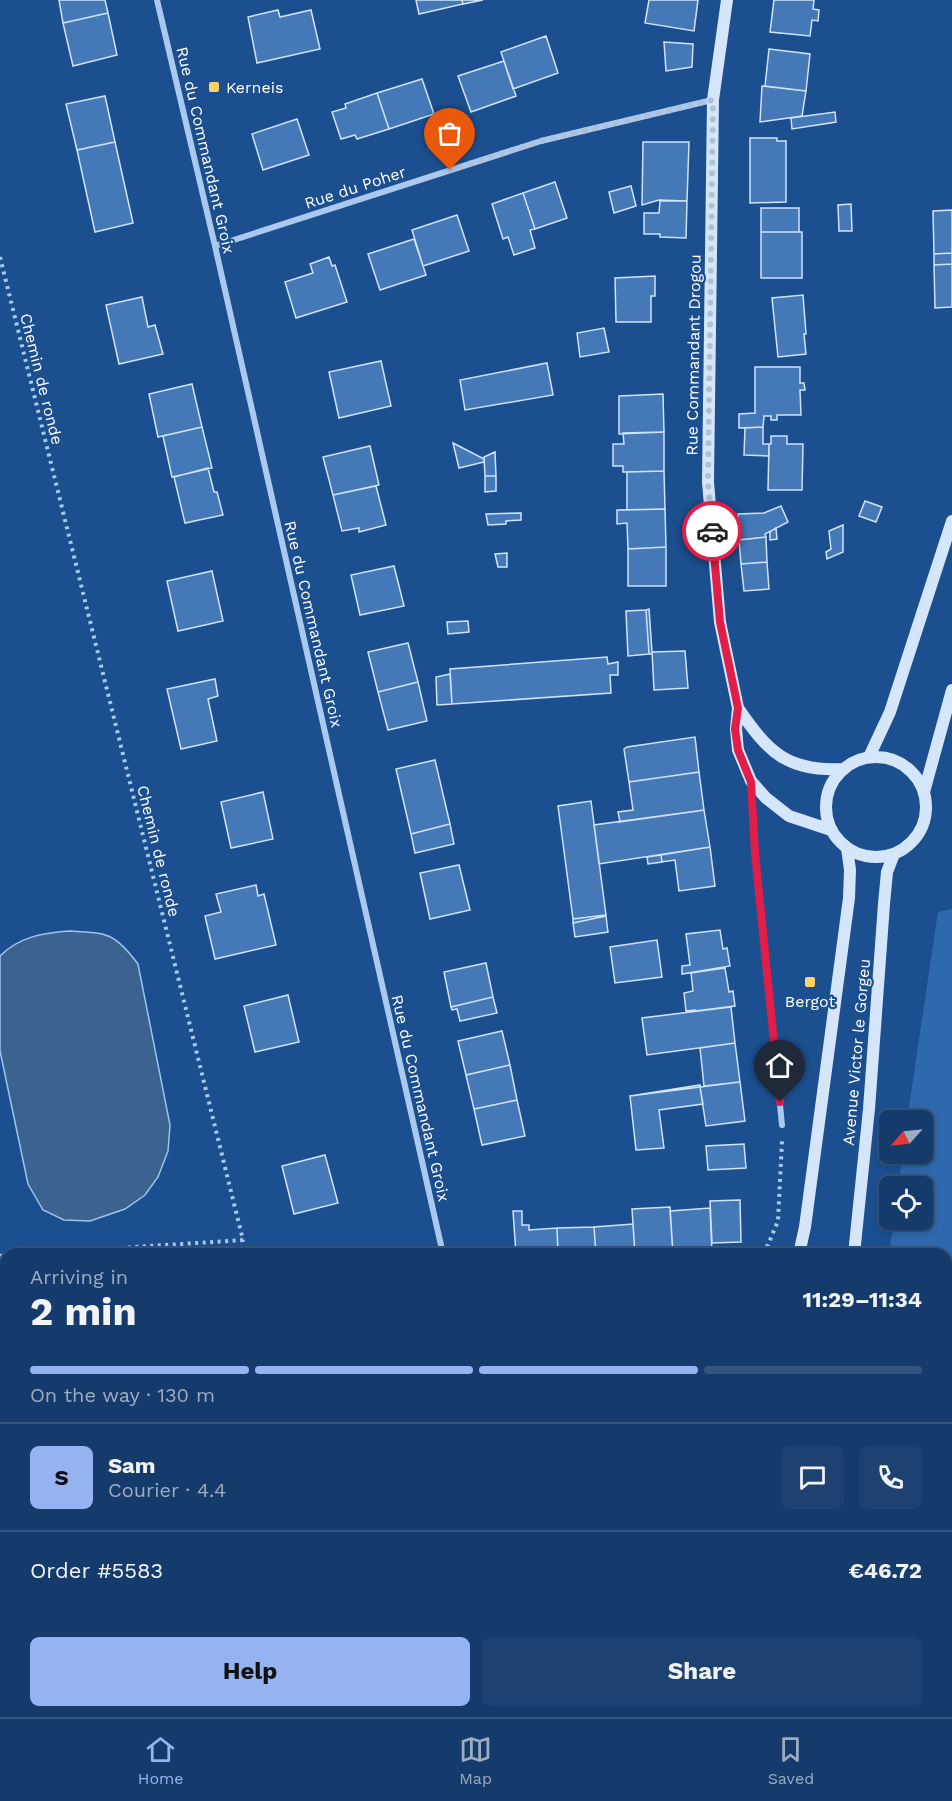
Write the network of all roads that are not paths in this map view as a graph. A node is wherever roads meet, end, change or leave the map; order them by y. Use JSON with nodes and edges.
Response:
{"nodes":[{"id":1,"x":157,"y":0,"type":"edge"},
{"id":2,"x":727,"y":0,"type":"edge"},
{"id":3,"x":713,"y":100,"type":"junction"},
{"id":4,"x":214,"y":246,"type":"junction"},
{"id":5,"x":952,"y":521,"type":"edge"},
{"id":6,"x":952,"y":690,"type":"edge"},
{"id":7,"x":738,"y":708,"type":"junction"},
{"id":8,"x":869,"y":757,"type":"junction"},
{"id":9,"x":843,"y":769,"type":"junction"},
{"id":10,"x":751,"y":782,"type":"junction"},
{"id":11,"x":924,"y":792,"type":"junction"},
{"id":12,"x":831,"y":830,"type":"junction"},
{"id":13,"x":847,"y":848,"type":"junction"},
{"id":14,"x":894,"y":854,"type":"junction"},
{"id":15,"x":782,"y":1125,"type":"road end"},
{"id":16,"x":442,"y":1248,"type":"edge"},
{"id":17,"x":800,"y":1248,"type":"edge"},
{"id":18,"x":855,"y":1248,"type":"edge"}],
"edges":[{"from":1,"to":4,"type":"street","name":"Rue du Commandant Groix"},
{"from":2,"to":3,"type":"main road","name":"Rue Commandant Drogou"},
{"from":3,"to":4,"type":"street","name":"Rue du Poher"},
{"from":3,"to":7,"type":"main road","name":"Rue Commandant Drogou"},
{"from":4,"to":16,"type":"street","name":"Rue du Commandant Groix"},
{"from":5,"to":8,"type":"main road"},
{"from":6,"to":11,"type":"main road"},
{"from":7,"to":9,"type":"main road","name":"Rue Commandant Drogou"},
{"from":7,"to":10,"type":"main road","name":"Rue Commandant Drogou"},
{"from":8,"to":9,"type":"main road"},
{"from":8,"to":11,"type":"main road"},
{"from":9,"to":12,"type":"main road"},
{"from":10,"to":12,"type":"main road","name":"Rue Commandant Drogou"},
{"from":10,"to":15,"type":"street"},
{"from":11,"to":14,"type":"main road"},
{"from":12,"to":13,"type":"main road"},
{"from":13,"to":14,"type":"main road"},
{"from":13,"to":17,"type":"main road","name":"Avenue Victor le Gorgeu"},
{"from":14,"to":18,"type":"main road","name":"Avenue Victor le Gorgeu"}]}
